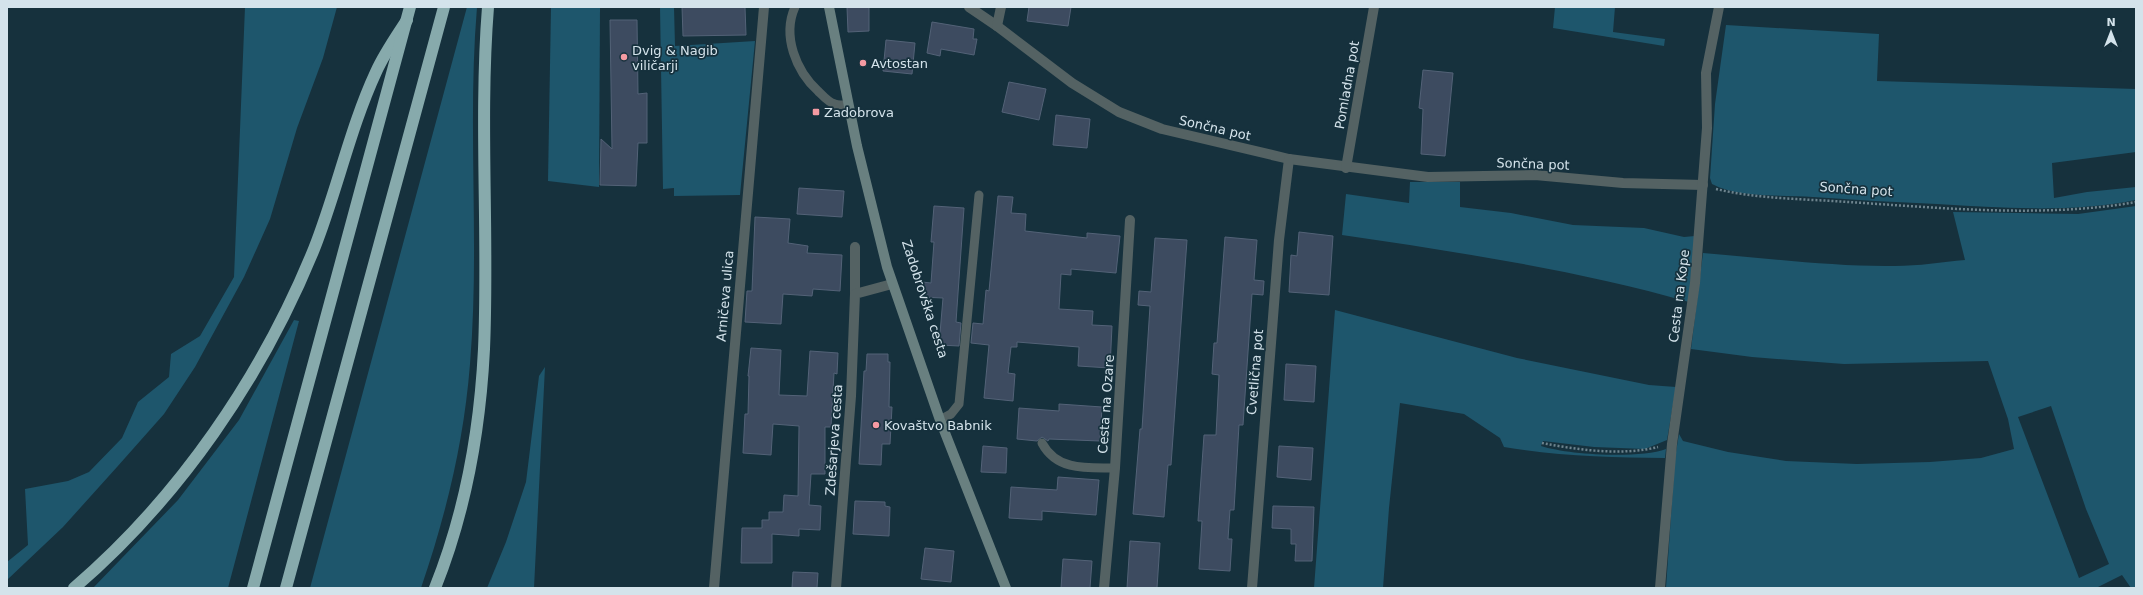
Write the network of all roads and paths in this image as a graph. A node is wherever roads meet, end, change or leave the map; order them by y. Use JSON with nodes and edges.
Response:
{"nodes":[{"id":1,"x":410,"y":7,"type":"edge"},
{"id":2,"x":444,"y":7,"type":"edge"},
{"id":3,"x":488,"y":7,"type":"edge"},
{"id":4,"x":764,"y":7,"type":"edge"},
{"id":5,"x":795,"y":7,"type":"edge"},
{"id":6,"x":829,"y":7,"type":"edge"},
{"id":7,"x":969,"y":7,"type":"edge"},
{"id":8,"x":1001,"y":7,"type":"edge"},
{"id":9,"x":1374,"y":7,"type":"edge"},
{"id":10,"x":1719,"y":7,"type":"edge"},
{"id":11,"x":407,"y":20,"type":"junction"},
{"id":12,"x":997,"y":26,"type":"junction"},
{"id":13,"x":848,"y":105,"type":"junction"},
{"id":14,"x":1289,"y":159,"type":"junction"},
{"id":15,"x":1346,"y":168,"type":"junction"},
{"id":16,"x":1702,"y":185,"type":"junction"},
{"id":17,"x":978,"y":195,"type":"dead end"},
{"id":18,"x":2136,"y":202,"type":"edge"},
{"id":19,"x":1130,"y":220,"type":"dead end"},
{"id":20,"x":855,"y":247,"type":"dead end"},
{"id":21,"x":892,"y":284,"type":"junction"},
{"id":22,"x":855,"y":294,"type":"junction"},
{"id":23,"x":940,"y":420,"type":"junction"},
{"id":24,"x":1042,"y":443,"type":"dead end"},
{"id":25,"x":1542,"y":443,"type":"dead end"},
{"id":26,"x":1672,"y":444,"type":"junction"},
{"id":27,"x":1115,"y":468,"type":"junction"},
{"id":28,"x":74,"y":588,"type":"edge"},
{"id":29,"x":252,"y":588,"type":"edge"},
{"id":30,"x":286,"y":588,"type":"edge"},
{"id":31,"x":435,"y":588,"type":"edge"},
{"id":32,"x":714,"y":588,"type":"edge"},
{"id":33,"x":836,"y":588,"type":"edge"},
{"id":34,"x":1006,"y":588,"type":"edge"},
{"id":35,"x":1104,"y":588,"type":"edge"},
{"id":36,"x":1252,"y":588,"type":"edge"},
{"id":37,"x":1660,"y":588,"type":"edge"}],
"edges":[{"from":1,"to":11,"type":"highway"},
{"from":2,"to":30,"type":"highway"},
{"from":3,"to":31,"type":"highway"},
{"from":4,"to":32,"type":"street","name":"Arničeva ulica"},
{"from":5,"to":13,"type":"lane"},
{"from":6,"to":13,"type":"main road","name":"Zadobrovška cesta"},
{"from":7,"to":12,"type":"street","name":"Sončna pot"},
{"from":8,"to":12,"type":"street"},
{"from":9,"to":15,"type":"street","name":"Pomladna pot"},
{"from":10,"to":16,"type":"street","name":"Cesta na Kope"},
{"from":11,"to":28,"type":"highway"},
{"from":11,"to":29,"type":"highway"},
{"from":12,"to":14,"type":"street","name":"Sončna pot"},
{"from":13,"to":21,"type":"main road","name":"Zadobrovška cesta"},
{"from":14,"to":15,"type":"street","name":"Sončna pot"},
{"from":14,"to":36,"type":"street","name":"Cvetlična pot"},
{"from":15,"to":16,"type":"street","name":"Sončna pot"},
{"from":16,"to":18,"type":"path","name":"Sončna pot"},
{"from":16,"to":26,"type":"street","name":"Cesta na Kope"},
{"from":17,"to":23,"type":"lane"},
{"from":19,"to":27,"type":"street","name":"Cesta na Ozare"},
{"from":20,"to":22,"type":"street","name":"Zdešarjeva cesta"},
{"from":21,"to":22,"type":"street"},
{"from":21,"to":23,"type":"main road","name":"Zadobrovška cesta"},
{"from":22,"to":33,"type":"street","name":"Zdešarjeva cesta"},
{"from":23,"to":34,"type":"main road","name":"Zadobrovška cesta"},
{"from":24,"to":27,"type":"lane"},
{"from":25,"to":26,"type":"path"},
{"from":26,"to":37,"type":"street","name":"Cesta na Kope"},
{"from":27,"to":35,"type":"street","name":"Cesta na Ozare"}]}
